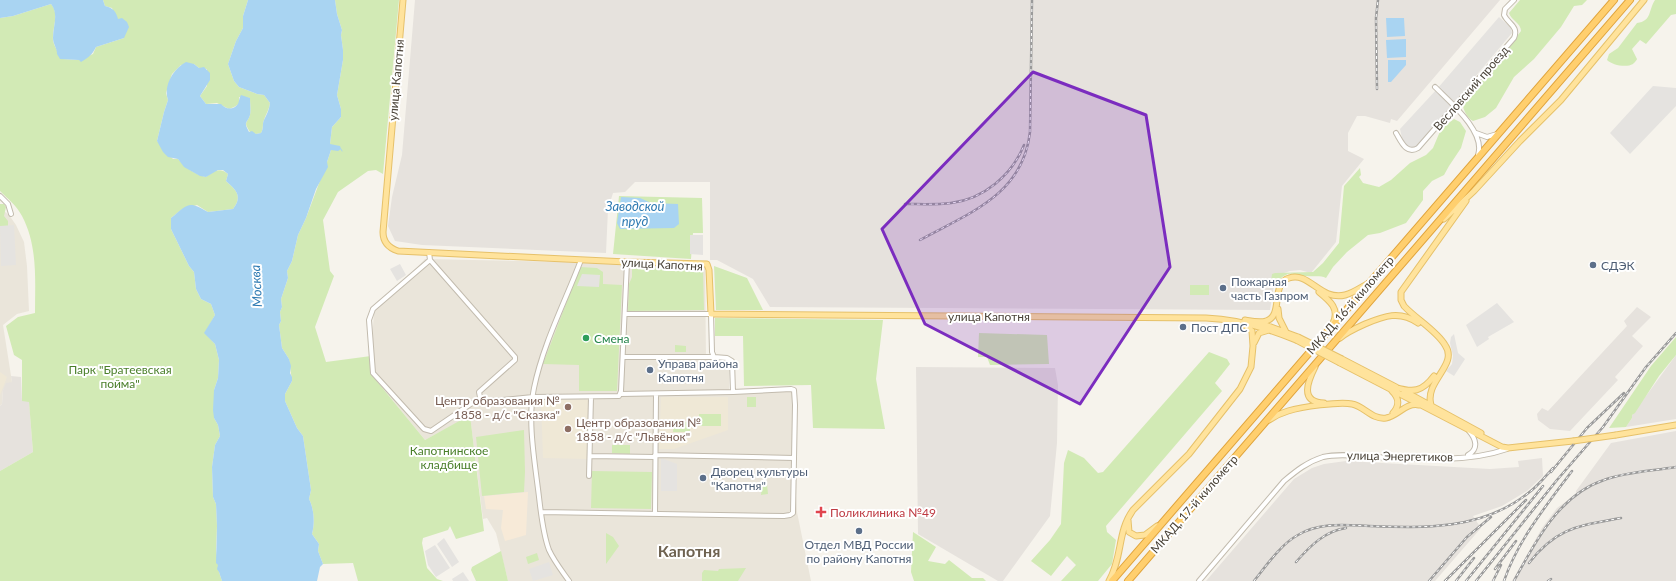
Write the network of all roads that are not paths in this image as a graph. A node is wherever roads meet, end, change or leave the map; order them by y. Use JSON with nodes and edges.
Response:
{"nodes":[{"id":1,"x":403,"y":0,"type":"edge"},
{"id":2,"x":1514,"y":0,"type":"edge"},
{"id":3,"x":1613,"y":0,"type":"edge"},
{"id":4,"x":1630,"y":0,"type":"edge"},
{"id":5,"x":1644,"y":0,"type":"edge"},
{"id":6,"x":1435,"y":87,"type":"dead end"},
{"id":7,"x":1455,"y":106,"type":"junction"},
{"id":8,"x":1475,"y":132,"type":"junction"},
{"id":9,"x":1396,"y":133,"type":"dead end"},
{"id":10,"x":1499,"y":133,"type":"junction"},
{"id":11,"x":1475,"y":161,"type":"junction"},
{"id":12,"x":1474,"y":190,"type":"junction"},
{"id":13,"x":0,"y":196,"type":"edge"},
{"id":14,"x":11,"y":214,"type":"dead end"},
{"id":15,"x":1426,"y":236,"type":"junction"},
{"id":16,"x":429,"y":252,"type":"junction"},
{"id":17,"x":430,"y":260,"type":"junction"},
{"id":18,"x":581,"y":260,"type":"junction"},
{"id":19,"x":628,"y":262,"type":"junction"},
{"id":20,"x":1370,"y":282,"type":"junction"},
{"id":21,"x":625,"y":314,"type":"junction"},
{"id":22,"x":711,"y":314,"type":"junction"},
{"id":23,"x":1213,"y":318,"type":"junction"},
{"id":24,"x":1256,"y":321,"type":"junction"},
{"id":25,"x":1241,"y":322,"type":"junction"},
{"id":26,"x":1332,"y":326,"type":"junction"},
{"id":27,"x":1272,"y":330,"type":"junction"},
{"id":28,"x":1286,"y":332,"type":"junction"},
{"id":29,"x":1297,"y":339,"type":"junction"},
{"id":30,"x":1333,"y":344,"type":"junction"},
{"id":31,"x":1253,"y":346,"type":"junction"},
{"id":32,"x":624,"y":357,"type":"junction"},
{"id":33,"x":714,"y":357,"type":"junction"},
{"id":34,"x":1341,"y":361,"type":"junction"},
{"id":35,"x":1317,"y":362,"type":"junction"},
{"id":36,"x":1395,"y":386,"type":"junction"},
{"id":37,"x":1388,"y":387,"type":"junction"},
{"id":38,"x":733,"y":392,"type":"junction"},
{"id":39,"x":620,"y":394,"type":"junction"},
{"id":40,"x":656,"y":394,"type":"junction"},
{"id":41,"x":533,"y":397,"type":"junction"},
{"id":42,"x":591,"y":397,"type":"junction"},
{"id":43,"x":481,"y":402,"type":"junction"},
{"id":44,"x":1430,"y":406,"type":"junction"},
{"id":45,"x":1676,"y":425,"type":"edge"},
{"id":46,"x":1260,"y":427,"type":"junction"},
{"id":47,"x":1467,"y":429,"type":"junction"},
{"id":48,"x":1508,"y":448,"type":"junction"},
{"id":49,"x":590,"y":456,"type":"junction"},
{"id":50,"x":655,"y":456,"type":"junction"},
{"id":51,"x":1462,"y":457,"type":"junction"},
{"id":52,"x":794,"y":458,"type":"junction"},
{"id":53,"x":589,"y":476,"type":"dead end"},
{"id":54,"x":541,"y":512,"type":"junction"},
{"id":55,"x":655,"y":514,"type":"junction"},
{"id":56,"x":1129,"y":515,"type":"junction"},
{"id":57,"x":1161,"y":524,"type":"junction"},
{"id":58,"x":569,"y":581,"type":"edge"},
{"id":59,"x":1109,"y":581,"type":"edge"},
{"id":60,"x":1112,"y":581,"type":"edge"},
{"id":61,"x":1128,"y":581,"type":"edge"},
{"id":62,"x":1199,"y":581,"type":"edge"}],
"edges":[{"from":1,"to":16,"type":"main road","name":"улица Капотня"},
{"from":2,"to":7,"type":"street","name":"Весловский проезд"},
{"from":3,"to":10,"type":"highway","name":"МКАД, 16-й километр"},
{"from":4,"to":15,"type":"highway","name":"МКАД, 16-й километр"},
{"from":5,"to":12,"type":"main road"},
{"from":6,"to":7,"type":"street"},
{"from":7,"to":8,"type":"street"},
{"from":7,"to":9,"type":"street","name":"Весловский проезд"},
{"from":8,"to":10,"type":"street"},
{"from":8,"to":11,"type":"street"},
{"from":10,"to":11,"type":"highway","name":"МКАД, 16-й километр"},
{"from":11,"to":20,"type":"highway","name":"МКАД, 16-й километр"},
{"from":12,"to":15,"type":"main road"},
{"from":12,"to":44,"type":"main road"},
{"from":13,"to":14,"type":"street"},
{"from":15,"to":30,"type":"highway","name":"МКАД, 16-й километр"},
{"from":16,"to":17,"type":"street"},
{"from":16,"to":18,"type":"main road","name":"улица Капотня"},
{"from":17,"to":43,"type":"street"},
{"from":17,"to":43,"type":"street"},
{"from":18,"to":19,"type":"main road","name":"улица Капотня"},
{"from":18,"to":41,"type":"street"},
{"from":19,"to":21,"type":"street"},
{"from":19,"to":22,"type":"main road","name":"улица Капотня"},
{"from":20,"to":24,"type":"main road"},
{"from":20,"to":26,"type":"highway","name":"МКАД, 16-й километр"},
{"from":21,"to":22,"type":"street"},
{"from":21,"to":32,"type":"street"},
{"from":22,"to":23,"type":"main road","name":"улица Капотня"},
{"from":22,"to":33,"type":"street"},
{"from":23,"to":24,"type":"main road"},
{"from":23,"to":25,"type":"main road"},
{"from":24,"to":28,"type":"main road"},
{"from":25,"to":27,"type":"main road"},
{"from":25,"to":31,"type":"main road"},
{"from":26,"to":28,"type":"main road"},
{"from":26,"to":57,"type":"highway","name":"МКАД, 16-й километр"},
{"from":27,"to":29,"type":"main road"},
{"from":27,"to":31,"type":"main road"},
{"from":28,"to":29,"type":"main road"},
{"from":29,"to":34,"type":"main road","bridge":true},
{"from":30,"to":35,"type":"highway","name":"МКАД, 16-й километр"},
{"from":30,"to":36,"type":"main road"},
{"from":31,"to":56,"type":"main road"},
{"from":32,"to":33,"type":"street"},
{"from":32,"to":39,"type":"street"},
{"from":33,"to":38,"type":"street"},
{"from":34,"to":36,"type":"main road"},
{"from":34,"to":37,"type":"main road"},
{"from":35,"to":37,"type":"main road"},
{"from":35,"to":46,"type":"highway","name":"МКАД, 16-й километр"},
{"from":36,"to":44,"type":"main road"},
{"from":37,"to":44,"type":"main road"},
{"from":38,"to":40,"type":"street"},
{"from":38,"to":52,"type":"street"},
{"from":39,"to":40,"type":"street"},
{"from":39,"to":42,"type":"street"},
{"from":40,"to":50,"type":"street"},
{"from":41,"to":42,"type":"street"},
{"from":41,"to":43,"type":"street"},
{"from":41,"to":54,"type":"street"},
{"from":42,"to":49,"type":"street"},
{"from":44,"to":46,"type":"main road"},
{"from":44,"to":47,"type":"main road"},
{"from":44,"to":48,"type":"main road"},
{"from":45,"to":48,"type":"main road","name":"улица Энергетиков","bridge":true},
{"from":46,"to":61,"type":"highway","name":"МКАД, 17-й километр"},
{"from":47,"to":48,"type":"main road"},
{"from":47,"to":51,"type":"street"},
{"from":48,"to":51,"type":"street","name":"улица Энергетиков"},
{"from":49,"to":50,"type":"street"},
{"from":49,"to":53,"type":"street"},
{"from":50,"to":52,"type":"street"},
{"from":50,"to":55,"type":"street"},
{"from":51,"to":62,"type":"street","name":"улица Энергетиков"},
{"from":52,"to":55,"type":"street"},
{"from":54,"to":55,"type":"street"},
{"from":54,"to":58,"type":"street"},
{"from":56,"to":57,"type":"main road"},
{"from":56,"to":59,"type":"main road"},
{"from":57,"to":60,"type":"highway","name":"МКАД, 17-й километр"}]}
